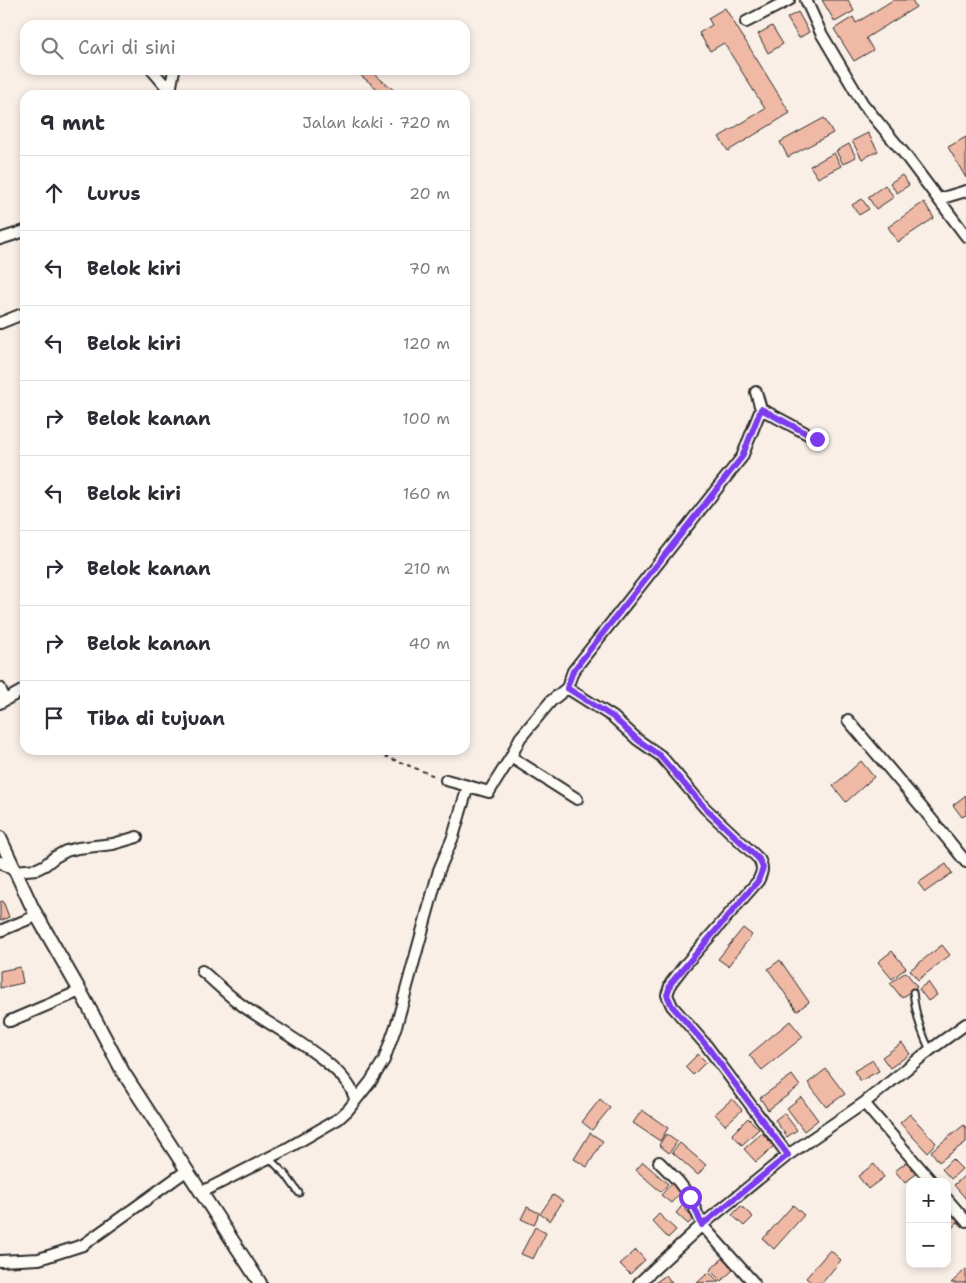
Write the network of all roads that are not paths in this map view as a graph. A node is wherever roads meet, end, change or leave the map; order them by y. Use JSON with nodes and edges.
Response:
{"nodes":[{"id":1,"x":789,"y":0,"type":"edge"},
{"id":2,"x":806,"y":0,"type":"edge"},
{"id":3,"x":746,"y":22,"type":"dead end"},
{"id":4,"x":156,"y":75,"type":"edge"},
{"id":5,"x":173,"y":75,"type":"edge"},
{"id":6,"x":168,"y":90,"type":"edge"},
{"id":7,"x":171,"y":90,"type":"edge"},
{"id":8,"x":966,"y":191,"type":"edge"},
{"id":9,"x":939,"y":199,"type":"junction"},
{"id":10,"x":20,"y":233,"type":"edge"},
{"id":11,"x":966,"y":236,"type":"edge"},
{"id":12,"x":0,"y":239,"type":"edge"},
{"id":13,"x":20,"y":315,"type":"edge"},
{"id":14,"x":0,"y":323,"type":"edge"},
{"id":15,"x":756,"y":392,"type":"dead end"},
{"id":16,"x":761,"y":409,"type":"junction"},
{"id":17,"x":817,"y":439,"type":"dead end"},
{"id":18,"x":0,"y":688,"type":"edge"},
{"id":19,"x":567,"y":688,"type":"junction"},
{"id":20,"x":20,"y":692,"type":"edge"},
{"id":21,"x":3,"y":702,"type":"edge"},
{"id":22,"x":848,"y":720,"type":"dead end"},
{"id":23,"x":511,"y":757,"type":"junction"},
{"id":24,"x":446,"y":780,"type":"road end"},
{"id":25,"x":468,"y":786,"type":"junction"},
{"id":26,"x":577,"y":799,"type":"dead end"},
{"id":27,"x":138,"y":837,"type":"dead end"},
{"id":28,"x":0,"y":838,"type":"edge"},
{"id":29,"x":0,"y":862,"type":"edge"},
{"id":30,"x":966,"y":862,"type":"edge"},
{"id":31,"x":15,"y":871,"type":"junction"},
{"id":32,"x":36,"y":916,"type":"junction"},
{"id":33,"x":0,"y":930,"type":"edge"},
{"id":34,"x":202,"y":972,"type":"dead end"},
{"id":35,"x":80,"y":991,"type":"junction"},
{"id":36,"x":913,"y":992,"type":"dead end"},
{"id":37,"x":10,"y":1021,"type":"dead end"},
{"id":38,"x":966,"y":1024,"type":"edge"},
{"id":39,"x":930,"y":1050,"type":"junction"},
{"id":40,"x":355,"y":1101,"type":"junction"},
{"id":41,"x":864,"y":1103,"type":"junction"},
{"id":42,"x":788,"y":1155,"type":"junction"},
{"id":43,"x":268,"y":1158,"type":"junction"},
{"id":44,"x":659,"y":1162,"type":"dead end"},
{"id":45,"x":186,"y":1170,"type":"junction"},
{"id":46,"x":929,"y":1178,"type":"edge"},
{"id":47,"x":202,"y":1192,"type":"junction"},
{"id":48,"x":299,"y":1193,"type":"dead end"},
{"id":49,"x":951,"y":1204,"type":"edge"},
{"id":50,"x":966,"y":1221,"type":"edge"},
{"id":51,"x":702,"y":1225,"type":"junction"},
{"id":52,"x":0,"y":1261,"type":"edge"},
{"id":53,"x":260,"y":1283,"type":"edge"},
{"id":54,"x":639,"y":1283,"type":"edge"},
{"id":55,"x":754,"y":1283,"type":"edge"}],
"edges":[{"from":1,"to":3,"type":"street"},
{"from":2,"to":9,"type":"street"},
{"from":4,"to":6,"type":"street"},
{"from":5,"to":7,"type":"street"},
{"from":8,"to":9,"type":"street"},
{"from":9,"to":11,"type":"street"},
{"from":10,"to":12,"type":"street"},
{"from":13,"to":14,"type":"street"},
{"from":15,"to":16,"type":"street"},
{"from":16,"to":17,"type":"street"},
{"from":16,"to":19,"type":"street"},
{"from":18,"to":21,"type":"street"},
{"from":19,"to":23,"type":"street"},
{"from":19,"to":42,"type":"street"},
{"from":20,"to":21,"type":"street"},
{"from":22,"to":30,"type":"street"},
{"from":23,"to":25,"type":"street"},
{"from":23,"to":26,"type":"street"},
{"from":24,"to":25,"type":"street"},
{"from":25,"to":40,"type":"street"},
{"from":27,"to":31,"type":"street"},
{"from":28,"to":31,"type":"street"},
{"from":29,"to":31,"type":"street"},
{"from":31,"to":32,"type":"street"},
{"from":32,"to":33,"type":"street"},
{"from":32,"to":35,"type":"street"},
{"from":34,"to":40,"type":"street"},
{"from":35,"to":37,"type":"street"},
{"from":35,"to":45,"type":"street"},
{"from":36,"to":39,"type":"lane"},
{"from":38,"to":39,"type":"street"},
{"from":39,"to":41,"type":"street"},
{"from":40,"to":43,"type":"street"},
{"from":41,"to":42,"type":"street"},
{"from":41,"to":46,"type":"street"},
{"from":42,"to":51,"type":"street"},
{"from":43,"to":47,"type":"street"},
{"from":43,"to":48,"type":"lane"},
{"from":44,"to":51,"type":"street"},
{"from":45,"to":47,"type":"street"},
{"from":45,"to":52,"type":"street"},
{"from":47,"to":53,"type":"street"},
{"from":49,"to":50,"type":"street"},
{"from":51,"to":54,"type":"street"},
{"from":51,"to":55,"type":"street"}]}
